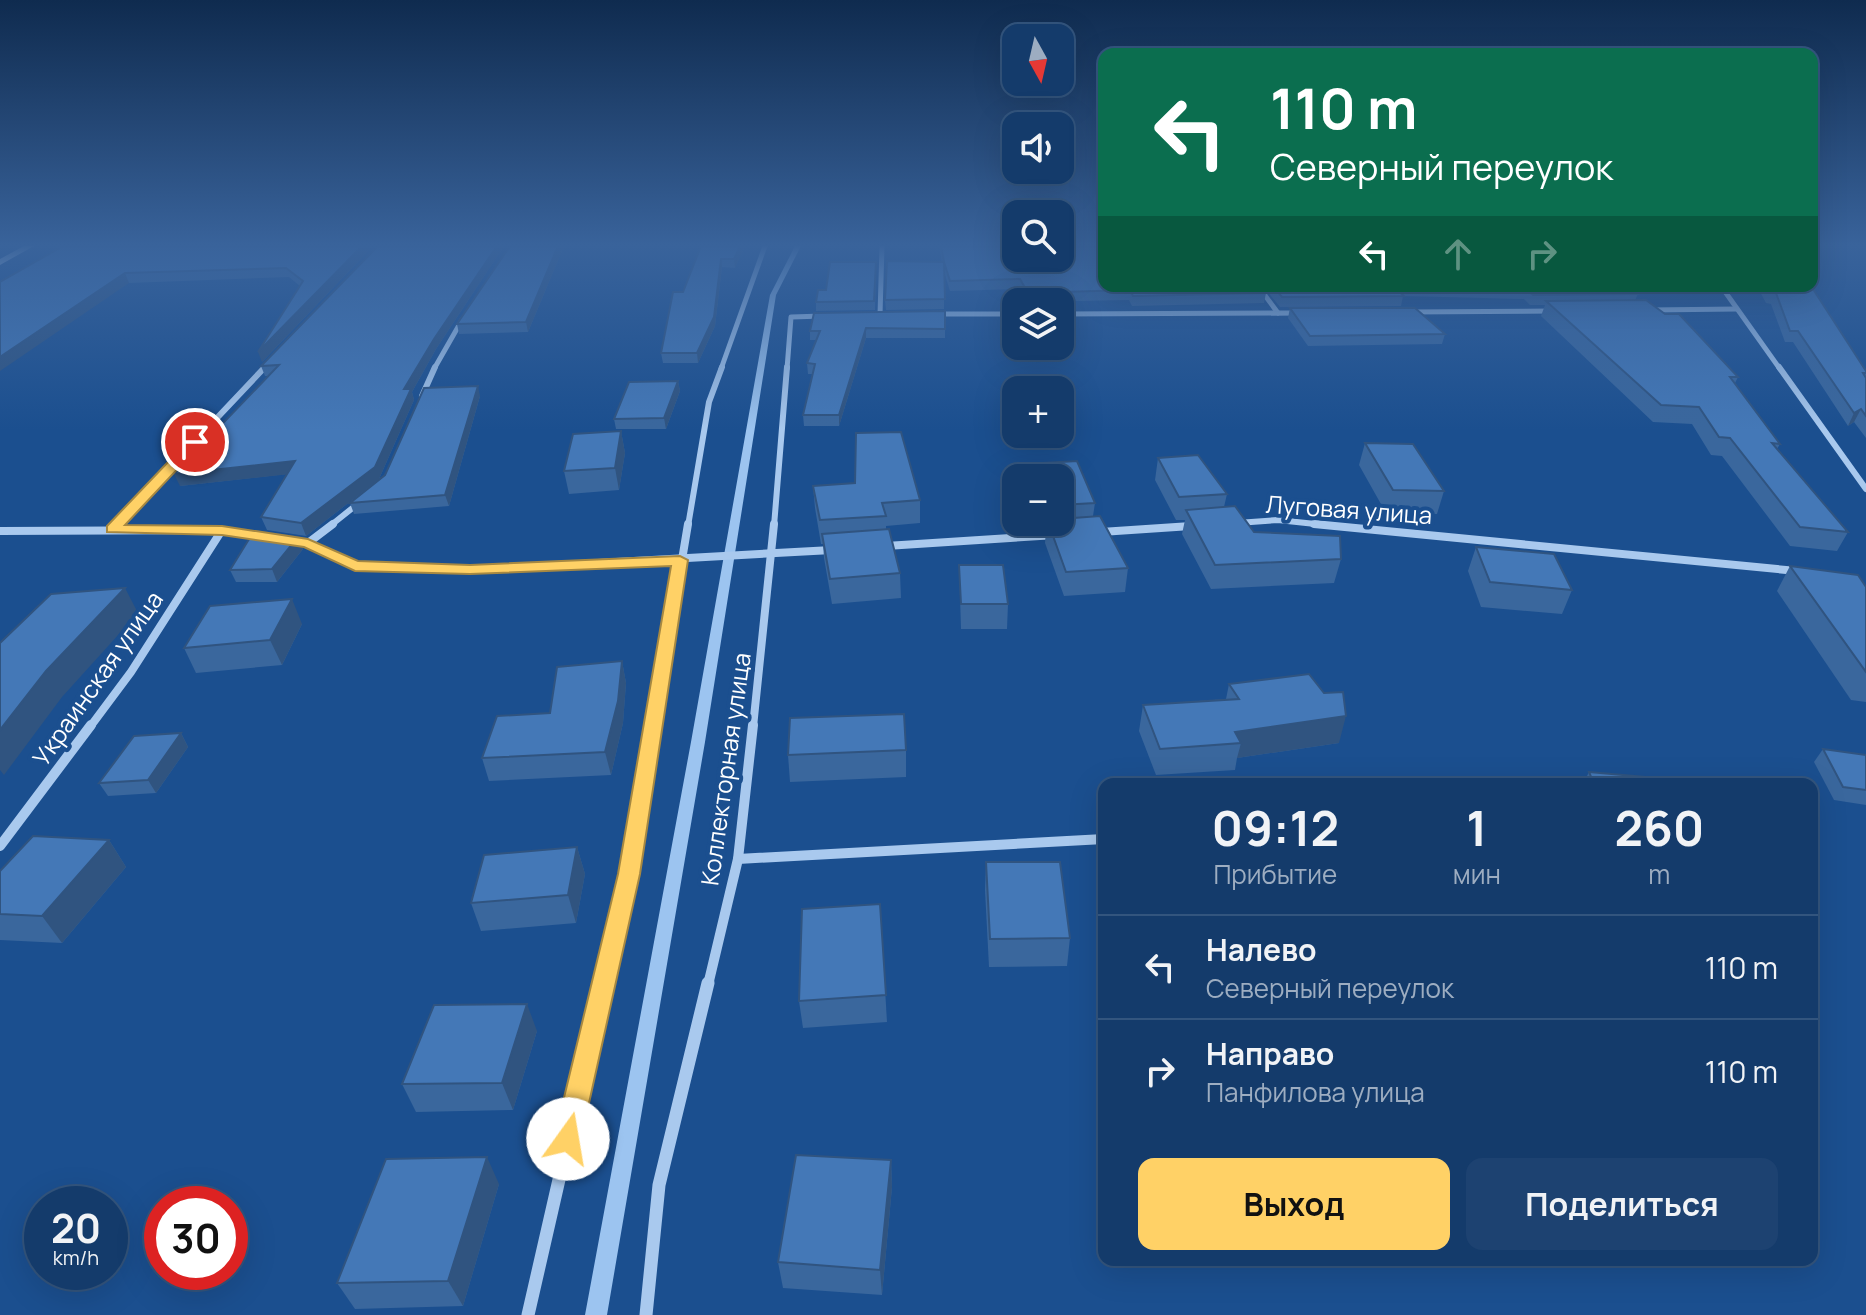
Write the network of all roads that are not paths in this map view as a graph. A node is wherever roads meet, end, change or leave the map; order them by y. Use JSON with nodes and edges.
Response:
{"nodes":[{"id":1,"x":743,"y":307,"type":"edge"},
{"id":2,"x":880,"y":307,"type":"edge"},
{"id":3,"x":1274,"y":307,"type":"edge"},
{"id":4,"x":1737,"y":309,"type":"joint"},
{"id":5,"x":1563,"y":310,"type":"edge"},
{"id":6,"x":1642,"y":310,"type":"edge"},
{"id":7,"x":1405,"y":312,"type":"edge"},
{"id":8,"x":467,"y":313,"type":"edge"},
{"id":9,"x":1278,"y":313,"type":"junction"},
{"id":10,"x":1310,"y":313,"type":"edge"},
{"id":11,"x":895,"y":314,"type":"edge"},
{"id":12,"x":925,"y":314,"type":"edge"},
{"id":13,"x":1002,"y":314,"type":"edge"},
{"id":14,"x":1074,"y":314,"type":"edge"},
{"id":15,"x":865,"y":315,"type":"edge"},
{"id":16,"x":880,"y":315,"type":"junction"},
{"id":17,"x":836,"y":316,"type":"edge"},
{"id":18,"x":273,"y":359,"type":"edge"},
{"id":19,"x":415,"y":411,"type":"edge"},
{"id":20,"x":1866,"y":489,"type":"edge"},
{"id":21,"x":362,"y":501,"type":"edge"},
{"id":22,"x":1231,"y":524,"type":"edge"},
{"id":23,"x":1199,"y":526,"type":"edge"},
{"id":24,"x":112,"y":529,"type":"junction"},
{"id":25,"x":222,"y":530,"type":"junction"},
{"id":26,"x":0,"y":531,"type":"edge"},
{"id":27,"x":1089,"y":533,"type":"edge"},
{"id":28,"x":1044,"y":536,"type":"edge"},
{"id":29,"x":265,"y":537,"type":"edge"},
{"id":30,"x":280,"y":539,"type":"edge"},
{"id":31,"x":308,"y":543,"type":"junction"},
{"id":32,"x":883,"y":547,"type":"edge"},
{"id":33,"x":836,"y":550,"type":"edge"},
{"id":34,"x":772,"y":554,"type":"junction"},
{"id":35,"x":680,"y":560,"type":"junction"},
{"id":36,"x":1812,"y":573,"type":"edge"},
{"id":37,"x":1098,"y":839,"type":"edge"},
{"id":38,"x":0,"y":846,"type":"edge"},
{"id":39,"x":738,"y":859,"type":"junction"},
{"id":40,"x":528,"y":1315,"type":"edge"},
{"id":41,"x":646,"y":1315,"type":"edge"}],
"edges":[{"from":1,"to":35,"type":"street"},
{"from":2,"to":16,"type":"street"},
{"from":3,"to":9,"type":"street"},
{"from":4,"to":6,"type":"street"},
{"from":4,"to":20,"type":"street"},
{"from":5,"to":7,"type":"street"},
{"from":8,"to":19,"type":"street"},
{"from":9,"to":10,"type":"street"},
{"from":9,"to":14,"type":"street"},
{"from":11,"to":16,"type":"street"},
{"from":12,"to":13,"type":"street"},
{"from":15,"to":16,"type":"street"},
{"from":17,"to":34,"type":"street","name":"Коллекторная улица"},
{"from":18,"to":24,"type":"street"},
{"from":21,"to":31,"type":"street"},
{"from":22,"to":36,"type":"street","name":"Луговая улица"},
{"from":23,"to":27,"type":"street"},
{"from":24,"to":25,"type":"street"},
{"from":24,"to":26,"type":"street"},
{"from":25,"to":29,"type":"street"},
{"from":25,"to":38,"type":"street","name":"Украинская улица"},
{"from":28,"to":32,"type":"street"},
{"from":30,"to":31,"type":"street"},
{"from":31,"to":35,"type":"street"},
{"from":33,"to":34,"type":"street"},
{"from":34,"to":35,"type":"street"},
{"from":34,"to":39,"type":"street","name":"Коллекторная улица"},
{"from":35,"to":40,"type":"street"},
{"from":37,"to":39,"type":"street"},
{"from":39,"to":41,"type":"street","name":"Коллекторная улица"}]}
